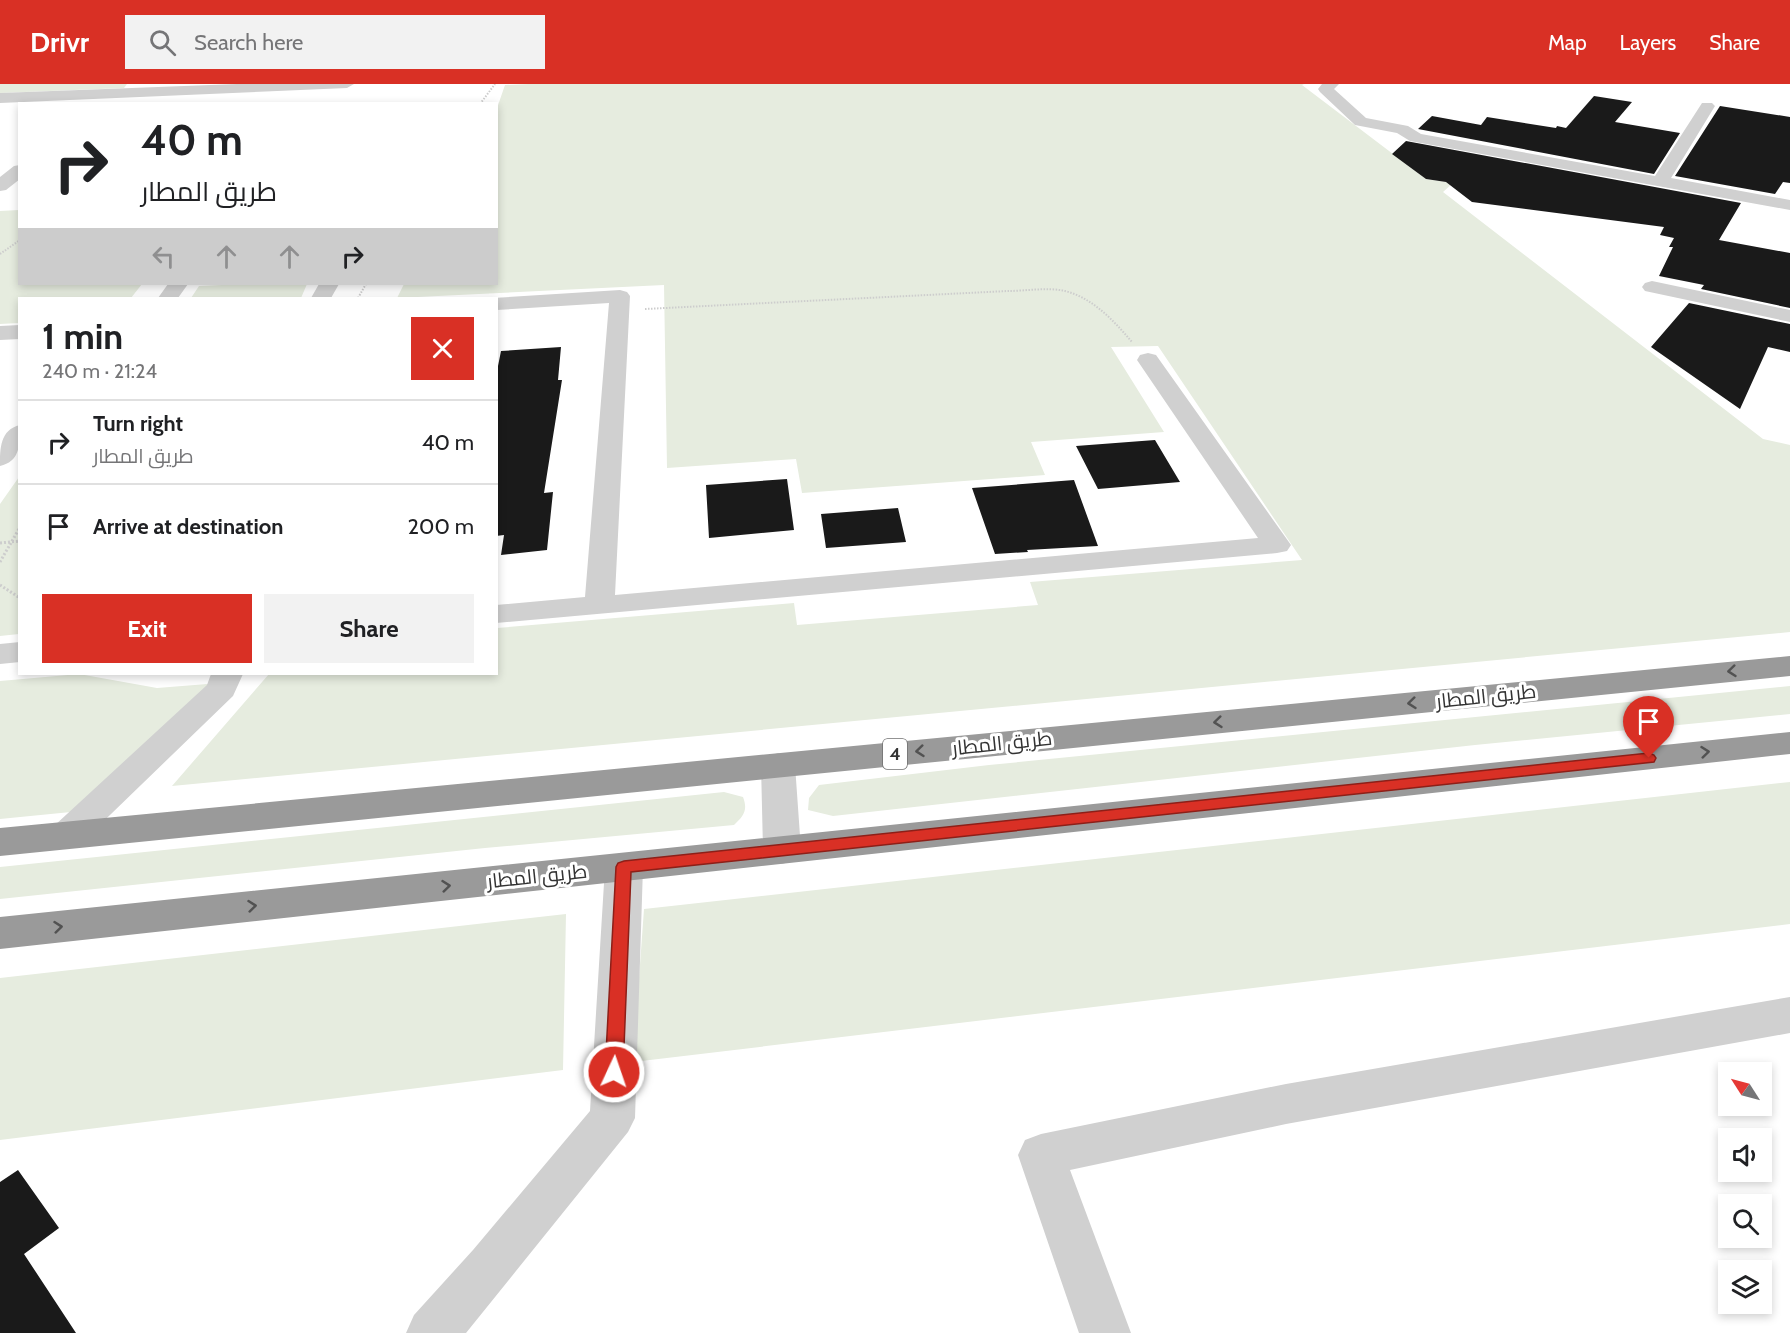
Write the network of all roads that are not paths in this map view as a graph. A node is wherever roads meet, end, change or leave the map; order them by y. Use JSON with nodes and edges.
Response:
{"nodes":[{"id":1,"x":347,"y":84,"type":"edge"},
{"id":2,"x":1332,"y":84,"type":"edge"},
{"id":3,"x":256,"y":86,"type":"edge"},
{"id":4,"x":0,"y":98,"type":"edge"},
{"id":5,"x":244,"y":102,"type":"edge"},
{"id":6,"x":1707,"y":106,"type":"dead end"},
{"id":7,"x":18,"y":172,"type":"edge"},
{"id":8,"x":1660,"y":182,"type":"junction"},
{"id":9,"x":0,"y":186,"type":"edge"},
{"id":10,"x":1790,"y":205,"type":"edge"},
{"id":11,"x":1652,"y":287,"type":"dead end"},
{"id":12,"x":498,"y":304,"type":"edge"},
{"id":13,"x":619,"y":310,"type":"junction"},
{"id":14,"x":1790,"y":316,"type":"edge"},
{"id":15,"x":498,"y":317,"type":"edge"},
{"id":16,"x":18,"y":332,"type":"edge"},
{"id":17,"x":0,"y":333,"type":"edge"},
{"id":18,"x":18,"y":346,"type":"edge"},
{"id":19,"x":0,"y":348,"type":"edge"},
{"id":20,"x":1148,"y":360,"type":"road end"},
{"id":21,"x":18,"y":435,"type":"edge"},
{"id":22,"x":0,"y":458,"type":"edge"},
{"id":23,"x":599,"y":605,"type":"junction"},
{"id":24,"x":498,"y":614,"type":"edge"},
{"id":25,"x":18,"y":652,"type":"edge"},
{"id":26,"x":0,"y":654,"type":"edge"},
{"id":27,"x":1790,"y":666,"type":"edge"},
{"id":28,"x":227,"y":675,"type":"edge"},
{"id":29,"x":1790,"y":743,"type":"edge"},
{"id":30,"x":778,"y":765,"type":"junction"},
{"id":31,"x":67,"y":836,"type":"junction"},
{"id":32,"x":0,"y":842,"type":"edge"},
{"id":33,"x":782,"y":850,"type":"junction"},
{"id":34,"x":624,"y":867,"type":"junction"},
{"id":35,"x":0,"y":933,"type":"edge"},
{"id":36,"x":1790,"y":1015,"type":"edge"},
{"id":37,"x":432,"y":1333,"type":"edge"},
{"id":38,"x":1105,"y":1333,"type":"edge"}],
"edges":[{"from":1,"to":3,"type":"street"},
{"from":2,"to":8,"type":"street"},
{"from":3,"to":4,"type":"street"},
{"from":3,"to":5,"type":"street"},
{"from":6,"to":8,"type":"street"},
{"from":7,"to":9,"type":"street"},
{"from":8,"to":10,"type":"street"},
{"from":11,"to":14,"type":"street"},
{"from":12,"to":13,"type":"street"},
{"from":13,"to":15,"type":"street"},
{"from":13,"to":23,"type":"street"},
{"from":16,"to":17,"type":"street"},
{"from":18,"to":19,"type":"street"},
{"from":20,"to":23,"type":"street"},
{"from":21,"to":22,"type":"street"},
{"from":23,"to":24,"type":"street"},
{"from":25,"to":26,"type":"street"},
{"from":27,"to":30,"type":"highway","name":"طريق المطار","number":"4","one_way":true},
{"from":28,"to":31,"type":"street"},
{"from":33,"to":29,"type":"highway","name":"طريق المطار","one_way":true},
{"from":30,"to":31,"type":"highway","name":"طريق المطار","number":"4"},
{"from":30,"to":33,"type":"street"},
{"from":31,"to":32,"type":"highway","name":"طريق المطار","number":"4"},
{"from":33,"to":34,"type":"highway","name":"طريق المطار"},
{"from":35,"to":34,"type":"highway","name":"طريق المطار","one_way":true},
{"from":34,"to":37,"type":"street"},
{"from":36,"to":38,"type":"street"}]}
